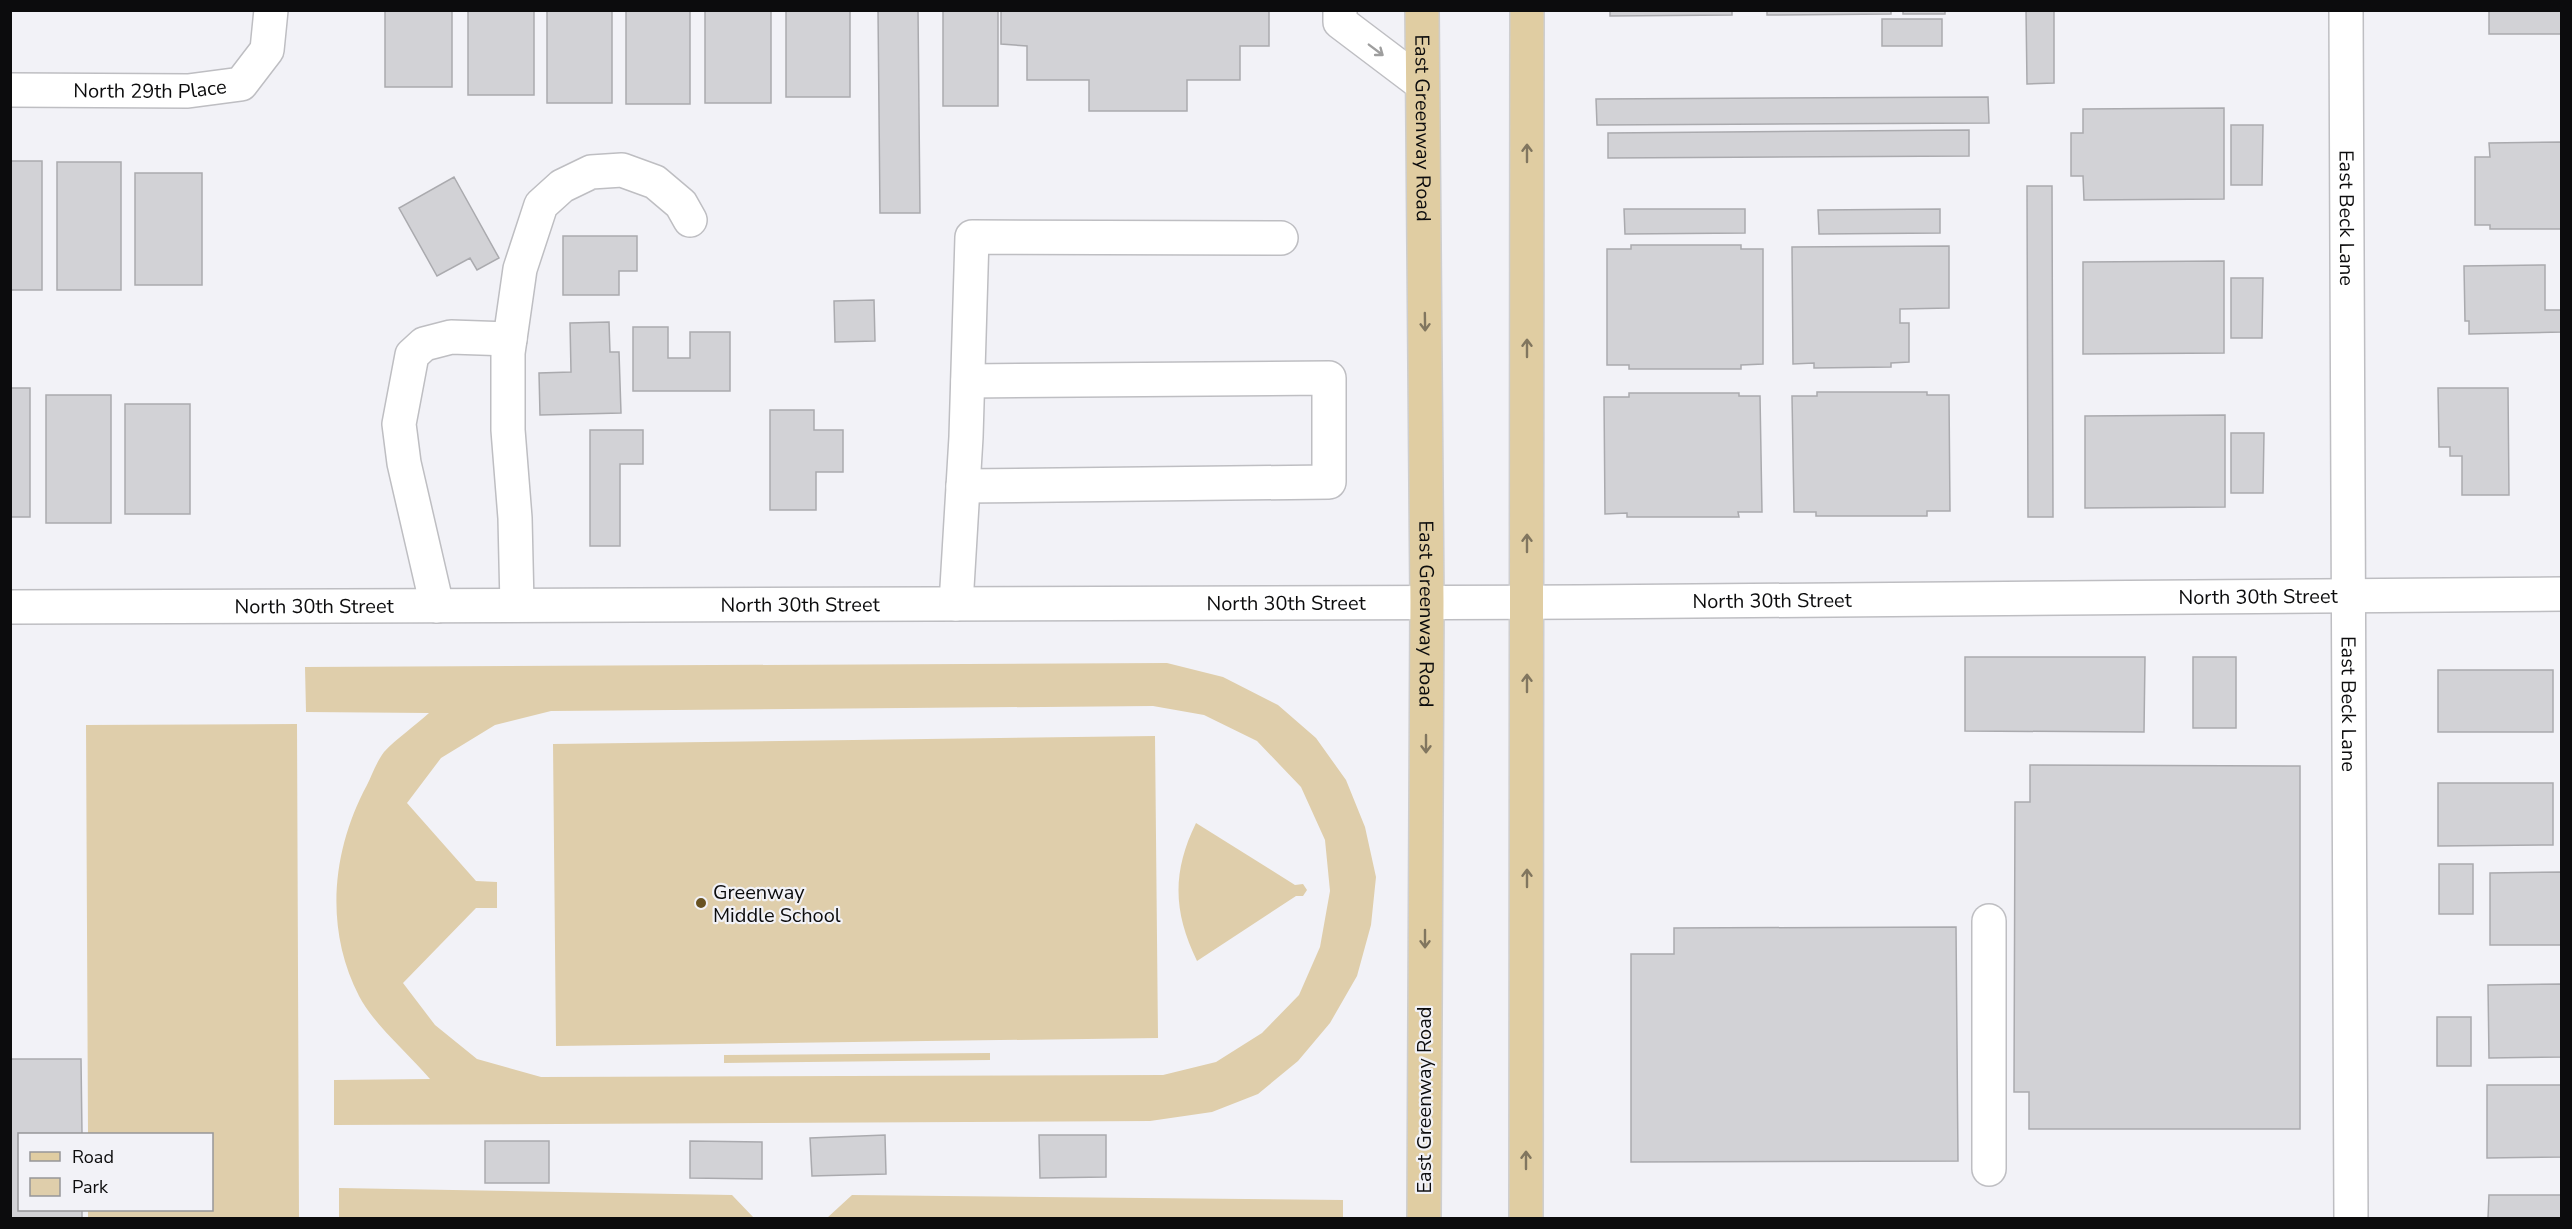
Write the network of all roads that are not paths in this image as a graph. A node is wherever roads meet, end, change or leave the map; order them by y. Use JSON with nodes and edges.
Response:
{"nodes":[{"id":1,"x":270,"y":10,"type":"edge"},
{"id":2,"x":1340,"y":10,"type":"edge"},
{"id":3,"x":1422,"y":10,"type":"edge"},
{"id":4,"x":1527,"y":10,"type":"edge"},
{"id":5,"x":2346,"y":10,"type":"edge"},
{"id":6,"x":1422,"y":84,"type":"junction"},
{"id":7,"x":10,"y":90,"type":"edge"},
{"id":8,"x":690,"y":220,"type":"dead end"},
{"id":9,"x":1281,"y":238,"type":"dead end"},
{"id":10,"x":510,"y":339,"type":"junction"},
{"id":11,"x":968,"y":381,"type":"junction"},
{"id":12,"x":963,"y":486,"type":"junction"},
{"id":13,"x":2562,"y":594,"type":"edge"},
{"id":14,"x":2350,"y":597,"type":"junction"},
{"id":15,"x":1427,"y":602,"type":"junction"},
{"id":16,"x":1527,"y":602,"type":"junction"},
{"id":17,"x":956,"y":604,"type":"junction"},
{"id":18,"x":518,"y":605,"type":"junction"},
{"id":19,"x":437,"y":606,"type":"junction"},
{"id":20,"x":10,"y":607,"type":"edge"},
{"id":21,"x":1989,"y":921,"type":"dead end"},
{"id":22,"x":1989,"y":1169,"type":"dead end"},
{"id":23,"x":1424,"y":1218,"type":"edge"},
{"id":24,"x":1526,"y":1218,"type":"edge"},
{"id":25,"x":2351,"y":1218,"type":"edge"}],
"edges":[{"from":1,"to":7,"type":"street","name":"North 29th Place"},
{"from":2,"to":6,"type":"street","one_way":true},
{"from":3,"to":6,"type":"main road","name":"East Greenway Road"},
{"from":16,"to":4,"type":"main road","one_way":true},
{"from":5,"to":14,"type":"street","name":"East Beck Lane"},
{"from":6,"to":15,"type":"main road","name":"East Greenway Road","one_way":true},
{"from":8,"to":10,"type":"street"},
{"from":9,"to":11,"type":"street"},
{"from":10,"to":18,"type":"street"},
{"from":10,"to":19,"type":"street"},
{"from":11,"to":12,"type":"street"},
{"from":11,"to":12,"type":"street"},
{"from":12,"to":17,"type":"street"},
{"from":13,"to":14,"type":"street","name":"North 30th Street"},
{"from":14,"to":16,"type":"street","name":"North 30th Street"},
{"from":14,"to":25,"type":"street","name":"East Beck Lane"},
{"from":15,"to":16,"type":"street","name":"North 30th Street"},
{"from":15,"to":17,"type":"street","name":"North 30th Street"},
{"from":15,"to":23,"type":"main road","name":"East Greenway Road","one_way":true},
{"from":24,"to":16,"type":"main road","one_way":true},
{"from":17,"to":18,"type":"street","name":"North 30th Street"},
{"from":18,"to":19,"type":"street","name":"North 30th Street"},
{"from":19,"to":20,"type":"street","name":"North 30th Street"},
{"from":21,"to":22,"type":"street"}]}
